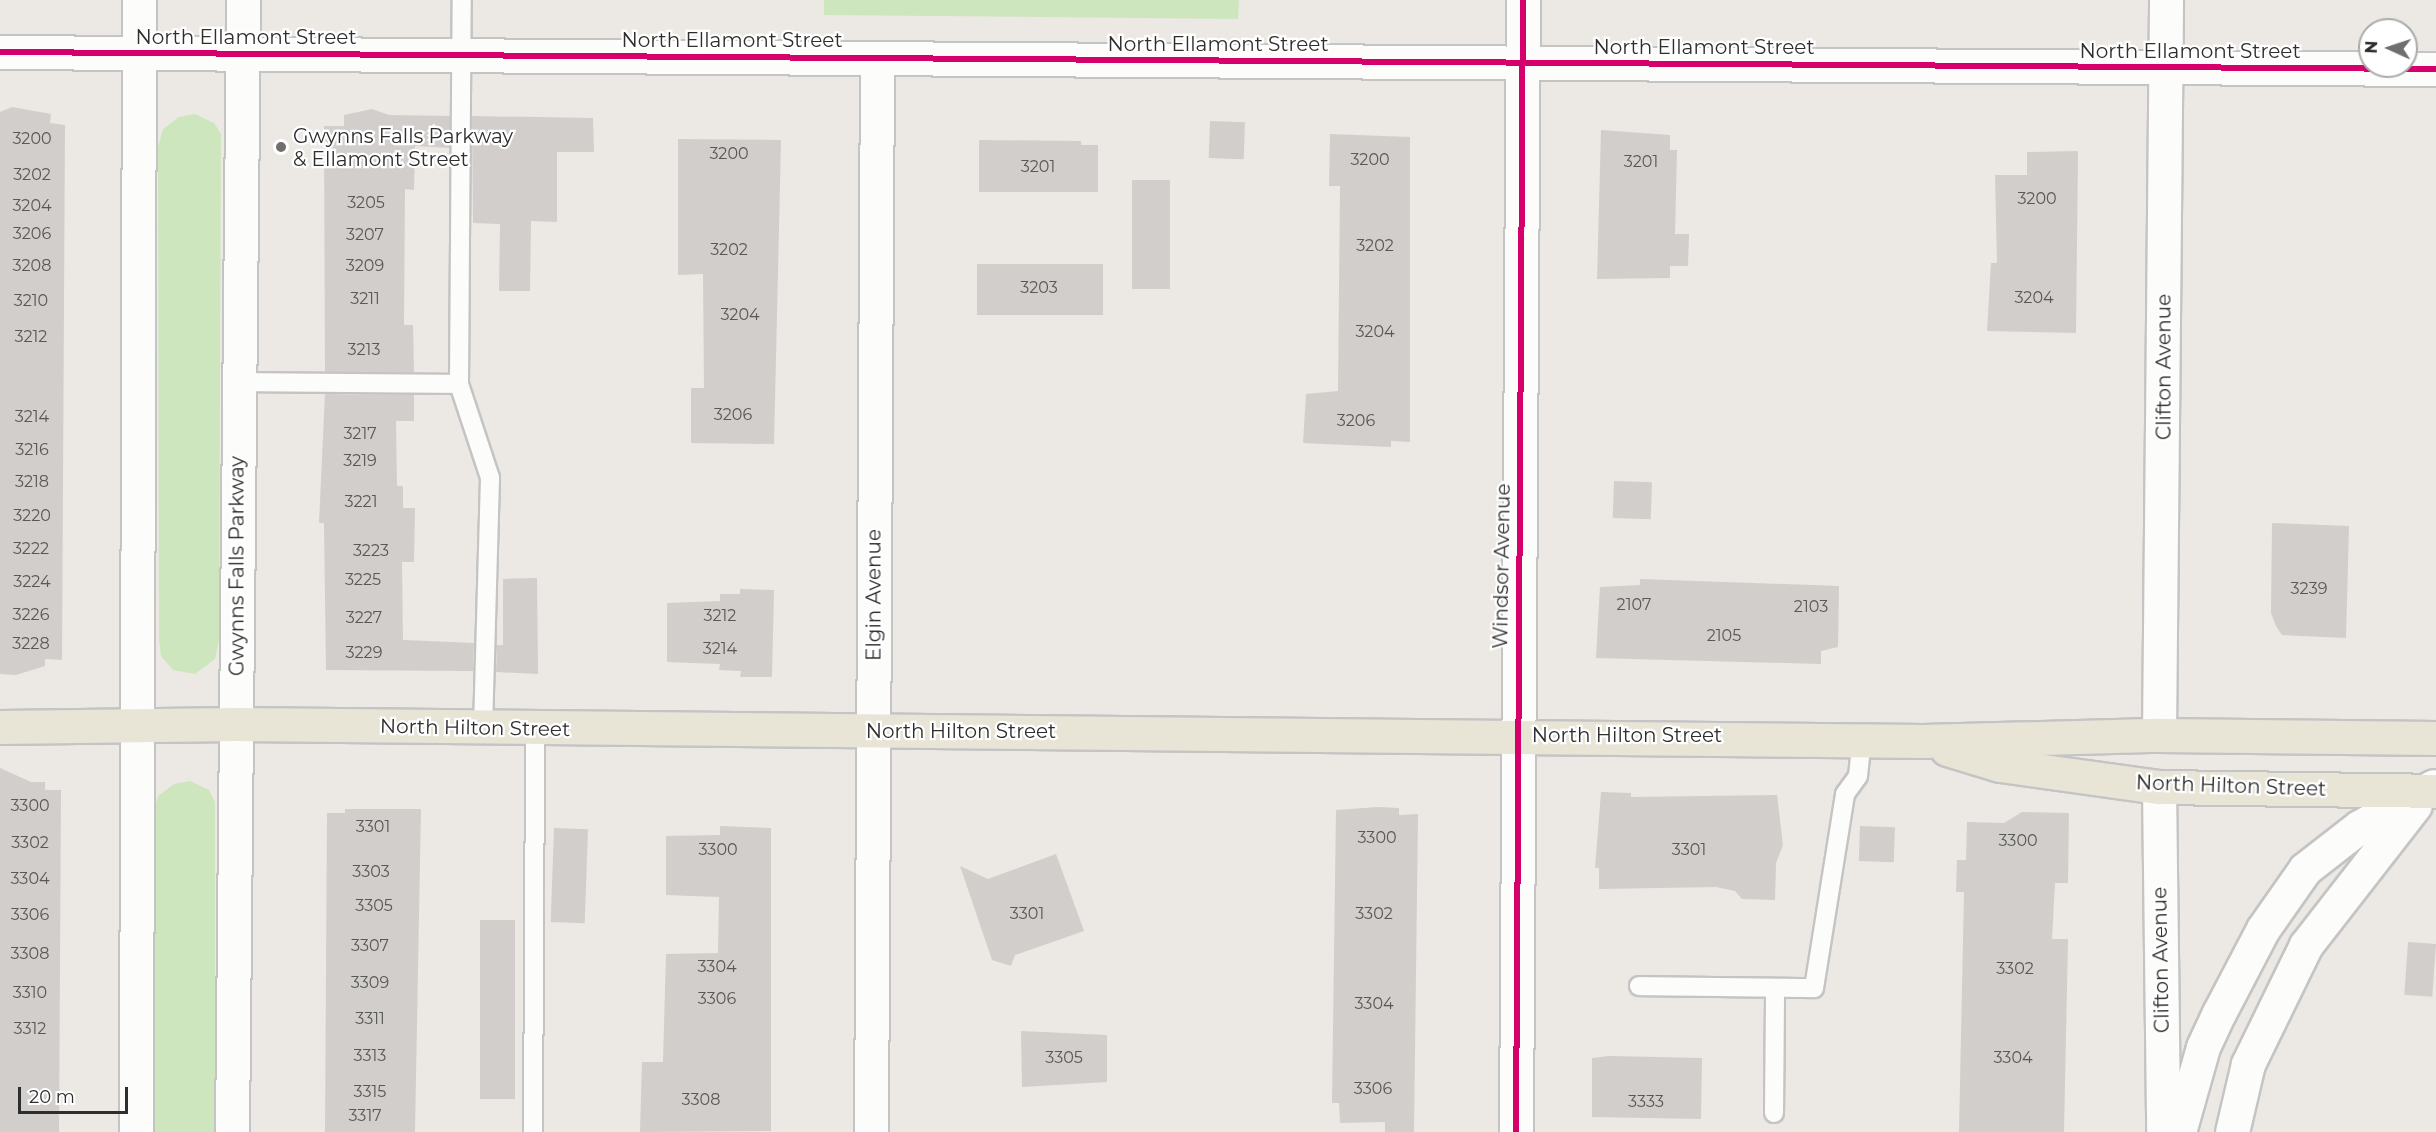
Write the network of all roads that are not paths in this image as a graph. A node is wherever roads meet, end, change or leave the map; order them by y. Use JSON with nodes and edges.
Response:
{"nodes":[{"id":1,"x":139,"y":0,"type":"edge"},
{"id":2,"x":243,"y":0,"type":"edge"},
{"id":3,"x":462,"y":0,"type":"edge"},
{"id":4,"x":1523,"y":0,"type":"edge"},
{"id":5,"x":2166,"y":0,"type":"edge"},
{"id":6,"x":0,"y":52,"type":"edge"},
{"id":7,"x":138,"y":52,"type":"junction"},
{"id":8,"x":242,"y":53,"type":"junction"},
{"id":9,"x":461,"y":55,"type":"junction"},
{"id":10,"x":877,"y":58,"type":"junction"},
{"id":11,"x":1523,"y":63,"type":"junction"},
{"id":12,"x":2166,"y":68,"type":"junction"},
{"id":13,"x":2436,"y":69,"type":"edge"},
{"id":14,"x":238,"y":382,"type":"junction"},
{"id":15,"x":459,"y":384,"type":"junction"},
{"id":16,"x":135,"y":724,"type":"junction"},
{"id":17,"x":236,"y":724,"type":"junction"},
{"id":18,"x":0,"y":727,"type":"edge"},
{"id":19,"x":483,"y":729,"type":"junction"},
{"id":20,"x":535,"y":729,"type":"junction"},
{"id":21,"x":873,"y":730,"type":"junction"},
{"id":22,"x":1517,"y":735,"type":"junction"},
{"id":23,"x":2159,"y":735,"type":"junction"},
{"id":24,"x":1862,"y":738,"type":"junction"},
{"id":25,"x":2436,"y":738,"type":"edge"},
{"id":26,"x":1923,"y":741,"type":"junction"},
{"id":27,"x":2159,"y":787,"type":"junction"},
{"id":28,"x":2433,"y":788,"type":"edge"},
{"id":29,"x":1639,"y":986,"type":"dead end"},
{"id":30,"x":1775,"y":988,"type":"junction"},
{"id":31,"x":1774,"y":1113,"type":"dead end"},
{"id":32,"x":136,"y":1132,"type":"edge"},
{"id":33,"x":232,"y":1132,"type":"edge"},
{"id":34,"x":533,"y":1132,"type":"edge"},
{"id":35,"x":871,"y":1132,"type":"edge"},
{"id":36,"x":1516,"y":1132,"type":"edge"},
{"id":37,"x":2163,"y":1132,"type":"edge"},
{"id":38,"x":2179,"y":1132,"type":"edge"},
{"id":39,"x":2232,"y":1132,"type":"edge"}],
"edges":[{"from":1,"to":7,"type":"street"},
{"from":2,"to":8,"type":"street","name":"Gwynns Falls Parkway"},
{"from":3,"to":9,"type":"lane"},
{"from":4,"to":11,"type":"street","name":"Windsor Avenue"},
{"from":5,"to":12,"type":"street","name":"Clifton Avenue"},
{"from":6,"to":7,"type":"street","name":"North Ellamont Street"},
{"from":7,"to":8,"type":"street","name":"North Ellamont Street"},
{"from":7,"to":16,"type":"street"},
{"from":8,"to":9,"type":"street","name":"North Ellamont Street"},
{"from":8,"to":14,"type":"street","name":"Gwynns Falls Parkway"},
{"from":9,"to":10,"type":"street","name":"North Ellamont Street"},
{"from":9,"to":15,"type":"lane"},
{"from":10,"to":11,"type":"street","name":"North Ellamont Street"},
{"from":10,"to":21,"type":"street","name":"Elgin Avenue"},
{"from":11,"to":12,"type":"street","name":"North Ellamont Street"},
{"from":11,"to":22,"type":"street","name":"Windsor Avenue"},
{"from":12,"to":13,"type":"street","name":"North Ellamont Street"},
{"from":12,"to":23,"type":"street","name":"Clifton Avenue"},
{"from":14,"to":15,"type":"lane"},
{"from":14,"to":17,"type":"street","name":"Gwynns Falls Parkway"},
{"from":15,"to":19,"type":"lane"},
{"from":16,"to":17,"type":"main road","name":"North Hilton Street"},
{"from":16,"to":18,"type":"main road","name":"North Hilton Street"},
{"from":16,"to":32,"type":"street"},
{"from":17,"to":19,"type":"main road","name":"North Hilton Street"},
{"from":17,"to":33,"type":"street","name":"Gwynns Falls Parkway"},
{"from":19,"to":20,"type":"main road","name":"North Hilton Street"},
{"from":20,"to":21,"type":"main road","name":"North Hilton Street"},
{"from":20,"to":34,"type":"lane"},
{"from":21,"to":22,"type":"main road","name":"North Hilton Street"},
{"from":21,"to":35,"type":"street","name":"Elgin Avenue"},
{"from":22,"to":24,"type":"main road","name":"North Hilton Street"},
{"from":22,"to":36,"type":"street","name":"Windsor Avenue"},
{"from":23,"to":25,"type":"main road","name":"North Hilton Street"},
{"from":23,"to":26,"type":"main road","name":"North Hilton Street"},
{"from":24,"to":26,"type":"main road","name":"North Hilton Street"},
{"from":24,"to":30,"type":"lane"},
{"from":26,"to":27,"type":"main road","name":"North Hilton Street"},
{"from":27,"to":28,"type":"main road","name":"North Hilton Street"},
{"from":27,"to":37,"type":"street","name":"Clifton Avenue"},
{"from":28,"to":38,"type":"street"},
{"from":28,"to":39,"type":"street"},
{"from":29,"to":30,"type":"lane"},
{"from":30,"to":31,"type":"lane"}]}
